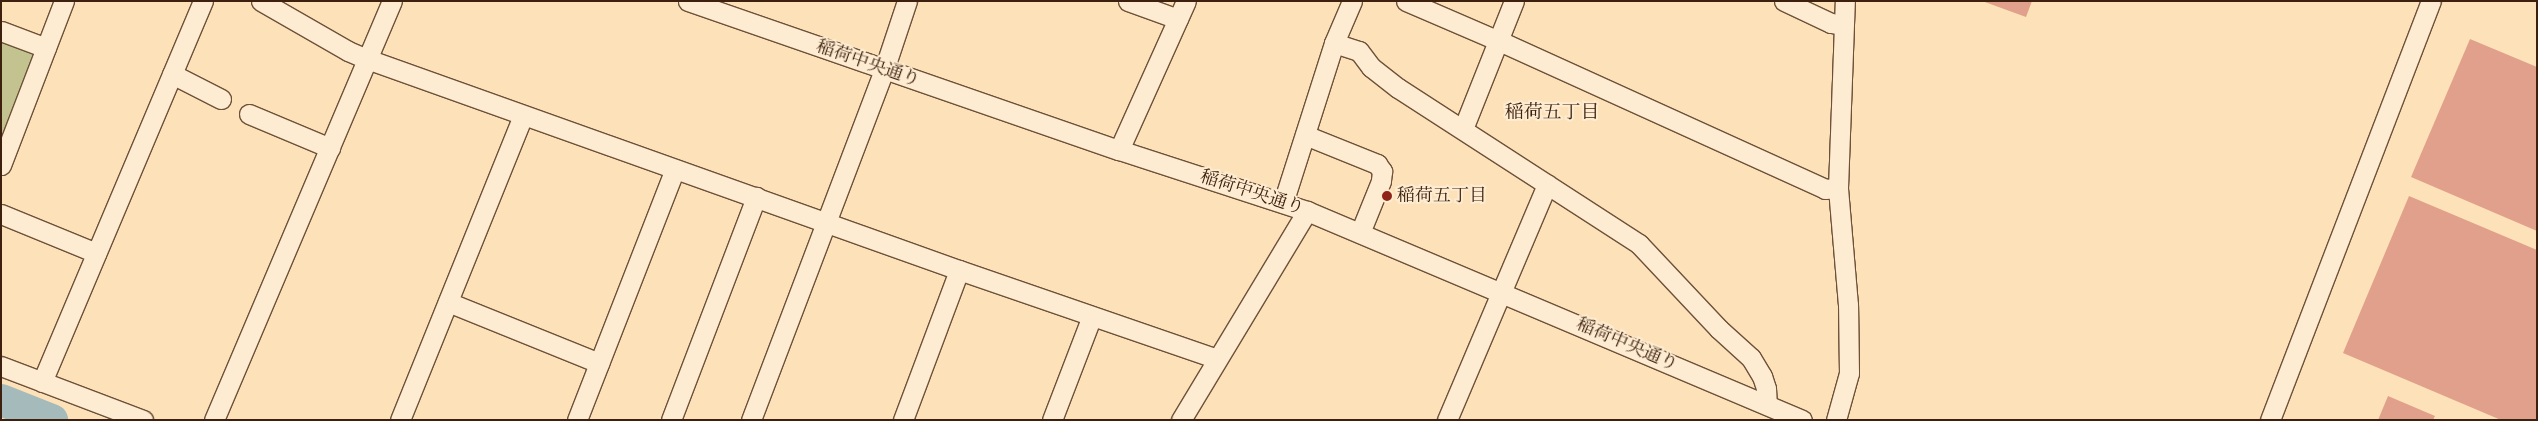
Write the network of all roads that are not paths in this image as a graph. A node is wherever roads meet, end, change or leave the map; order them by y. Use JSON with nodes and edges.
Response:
{"nodes":[{"id":1,"x":64,"y":1,"type":"edge"},
{"id":2,"x":203,"y":1,"type":"edge"},
{"id":3,"x":261,"y":1,"type":"edge"},
{"id":4,"x":392,"y":1,"type":"edge"},
{"id":5,"x":688,"y":1,"type":"edge"},
{"id":6,"x":907,"y":1,"type":"edge"},
{"id":7,"x":1128,"y":1,"type":"edge"},
{"id":8,"x":1186,"y":1,"type":"edge"},
{"id":9,"x":1352,"y":1,"type":"edge"},
{"id":10,"x":1406,"y":1,"type":"edge"},
{"id":11,"x":1514,"y":1,"type":"edge"},
{"id":12,"x":1784,"y":1,"type":"edge"},
{"id":13,"x":1844,"y":1,"type":"edge"},
{"id":14,"x":2431,"y":1,"type":"edge"},
{"id":15,"x":1178,"y":19,"type":"junction"},
{"id":16,"x":1842,"y":25,"type":"junction"},
{"id":17,"x":1,"y":31,"type":"edge"},
{"id":18,"x":1498,"y":40,"type":"junction"},
{"id":19,"x":1334,"y":43,"type":"junction"},
{"id":20,"x":46,"y":48,"type":"junction"},
{"id":21,"x":368,"y":59,"type":"junction"},
{"id":22,"x":884,"y":70,"type":"junction"},
{"id":23,"x":172,"y":74,"type":"junction"},
{"id":24,"x":221,"y":99,"type":"dead end"},
{"id":25,"x":249,"y":114,"type":"dead end"},
{"id":26,"x":523,"y":116,"type":"junction"},
{"id":27,"x":1463,"y":129,"type":"junction"},
{"id":28,"x":1305,"y":136,"type":"junction"},
{"id":29,"x":330,"y":148,"type":"junction"},
{"id":30,"x":1119,"y":150,"type":"junction"},
{"id":31,"x":1,"y":166,"type":"edge"},
{"id":32,"x":675,"y":169,"type":"junction"},
{"id":33,"x":1547,"y":184,"type":"junction"},
{"id":34,"x":1838,"y":188,"type":"junction"},
{"id":35,"x":756,"y":197,"type":"junction"},
{"id":36,"x":1283,"y":203,"type":"junction"},
{"id":37,"x":1307,"y":211,"type":"junction"},
{"id":38,"x":1,"y":214,"type":"edge"},
{"id":39,"x":826,"y":221,"type":"junction"},
{"id":40,"x":1360,"y":233,"type":"junction"},
{"id":41,"x":96,"y":253,"type":"junction"},
{"id":42,"x":959,"y":270,"type":"junction"},
{"id":43,"x":1501,"y":292,"type":"junction"},
{"id":44,"x":448,"y":302,"type":"junction"},
{"id":45,"x":1092,"y":316,"type":"junction"},
{"id":46,"x":1217,"y":359,"type":"junction"},
{"id":47,"x":599,"y":363,"type":"junction"},
{"id":48,"x":1,"y":366,"type":"edge"},
{"id":49,"x":42,"y":382,"type":"junction"},
{"id":50,"x":1767,"y":405,"type":"junction"},
{"id":51,"x":143,"y":420,"type":"edge"},
{"id":52,"x":214,"y":420,"type":"edge"},
{"id":53,"x":400,"y":420,"type":"edge"},
{"id":54,"x":577,"y":420,"type":"edge"},
{"id":55,"x":670,"y":420,"type":"edge"},
{"id":56,"x":751,"y":420,"type":"edge"},
{"id":57,"x":903,"y":420,"type":"edge"},
{"id":58,"x":1052,"y":420,"type":"edge"},
{"id":59,"x":1181,"y":420,"type":"edge"},
{"id":60,"x":1447,"y":420,"type":"edge"},
{"id":61,"x":1802,"y":420,"type":"edge"},
{"id":62,"x":1836,"y":420,"type":"edge"},
{"id":63,"x":2270,"y":420,"type":"edge"}],
"edges":[{"from":1,"to":20,"type":"street"},
{"from":2,"to":23,"type":"street"},
{"from":3,"to":21,"type":"street"},
{"from":4,"to":21,"type":"street"},
{"from":5,"to":22,"type":"street","name":"稲荷中央通り"},
{"from":6,"to":22,"type":"street"},
{"from":7,"to":15,"type":"street"},
{"from":8,"to":15,"type":"street"},
{"from":9,"to":19,"type":"street"},
{"from":10,"to":18,"type":"street"},
{"from":11,"to":18,"type":"street"},
{"from":12,"to":16,"type":"street"},
{"from":13,"to":16,"type":"street"},
{"from":14,"to":63,"type":"street"},
{"from":15,"to":30,"type":"street"},
{"from":16,"to":34,"type":"street"},
{"from":17,"to":20,"type":"street"},
{"from":18,"to":27,"type":"street"},
{"from":18,"to":34,"type":"street"},
{"from":19,"to":27,"type":"street"},
{"from":19,"to":28,"type":"street"},
{"from":20,"to":31,"type":"street"},
{"from":21,"to":26,"type":"street"},
{"from":21,"to":29,"type":"street"},
{"from":22,"to":30,"type":"street","name":"稲荷中央通り"},
{"from":22,"to":39,"type":"street"},
{"from":23,"to":24,"type":"street"},
{"from":23,"to":41,"type":"street"},
{"from":25,"to":29,"type":"street"},
{"from":26,"to":32,"type":"street"},
{"from":26,"to":44,"type":"street"},
{"from":27,"to":33,"type":"street"},
{"from":28,"to":36,"type":"street"},
{"from":28,"to":40,"type":"street"},
{"from":29,"to":52,"type":"street"},
{"from":30,"to":36,"type":"street","name":"稲荷中央通り"},
{"from":32,"to":35,"type":"street"},
{"from":32,"to":47,"type":"street"},
{"from":33,"to":43,"type":"street"},
{"from":33,"to":50,"type":"street"},
{"from":34,"to":62,"type":"street"},
{"from":35,"to":39,"type":"street"},
{"from":35,"to":55,"type":"street"},
{"from":36,"to":37,"type":"street","name":"稲荷中央通り"},
{"from":37,"to":40,"type":"street","name":"稲荷中央通り"},
{"from":37,"to":46,"type":"street"},
{"from":38,"to":41,"type":"street"},
{"from":39,"to":42,"type":"street"},
{"from":39,"to":56,"type":"street"},
{"from":40,"to":43,"type":"street","name":"稲荷中央通り"},
{"from":41,"to":49,"type":"street"},
{"from":42,"to":45,"type":"street"},
{"from":42,"to":57,"type":"street"},
{"from":43,"to":50,"type":"street","name":"稲荷中央通り"},
{"from":43,"to":60,"type":"street"},
{"from":44,"to":47,"type":"street"},
{"from":44,"to":53,"type":"street"},
{"from":45,"to":46,"type":"street"},
{"from":45,"to":58,"type":"street"},
{"from":46,"to":59,"type":"street"},
{"from":47,"to":54,"type":"street"},
{"from":48,"to":49,"type":"street"},
{"from":49,"to":51,"type":"street"},
{"from":50,"to":61,"type":"street","name":"稲荷中央通り"}]}
